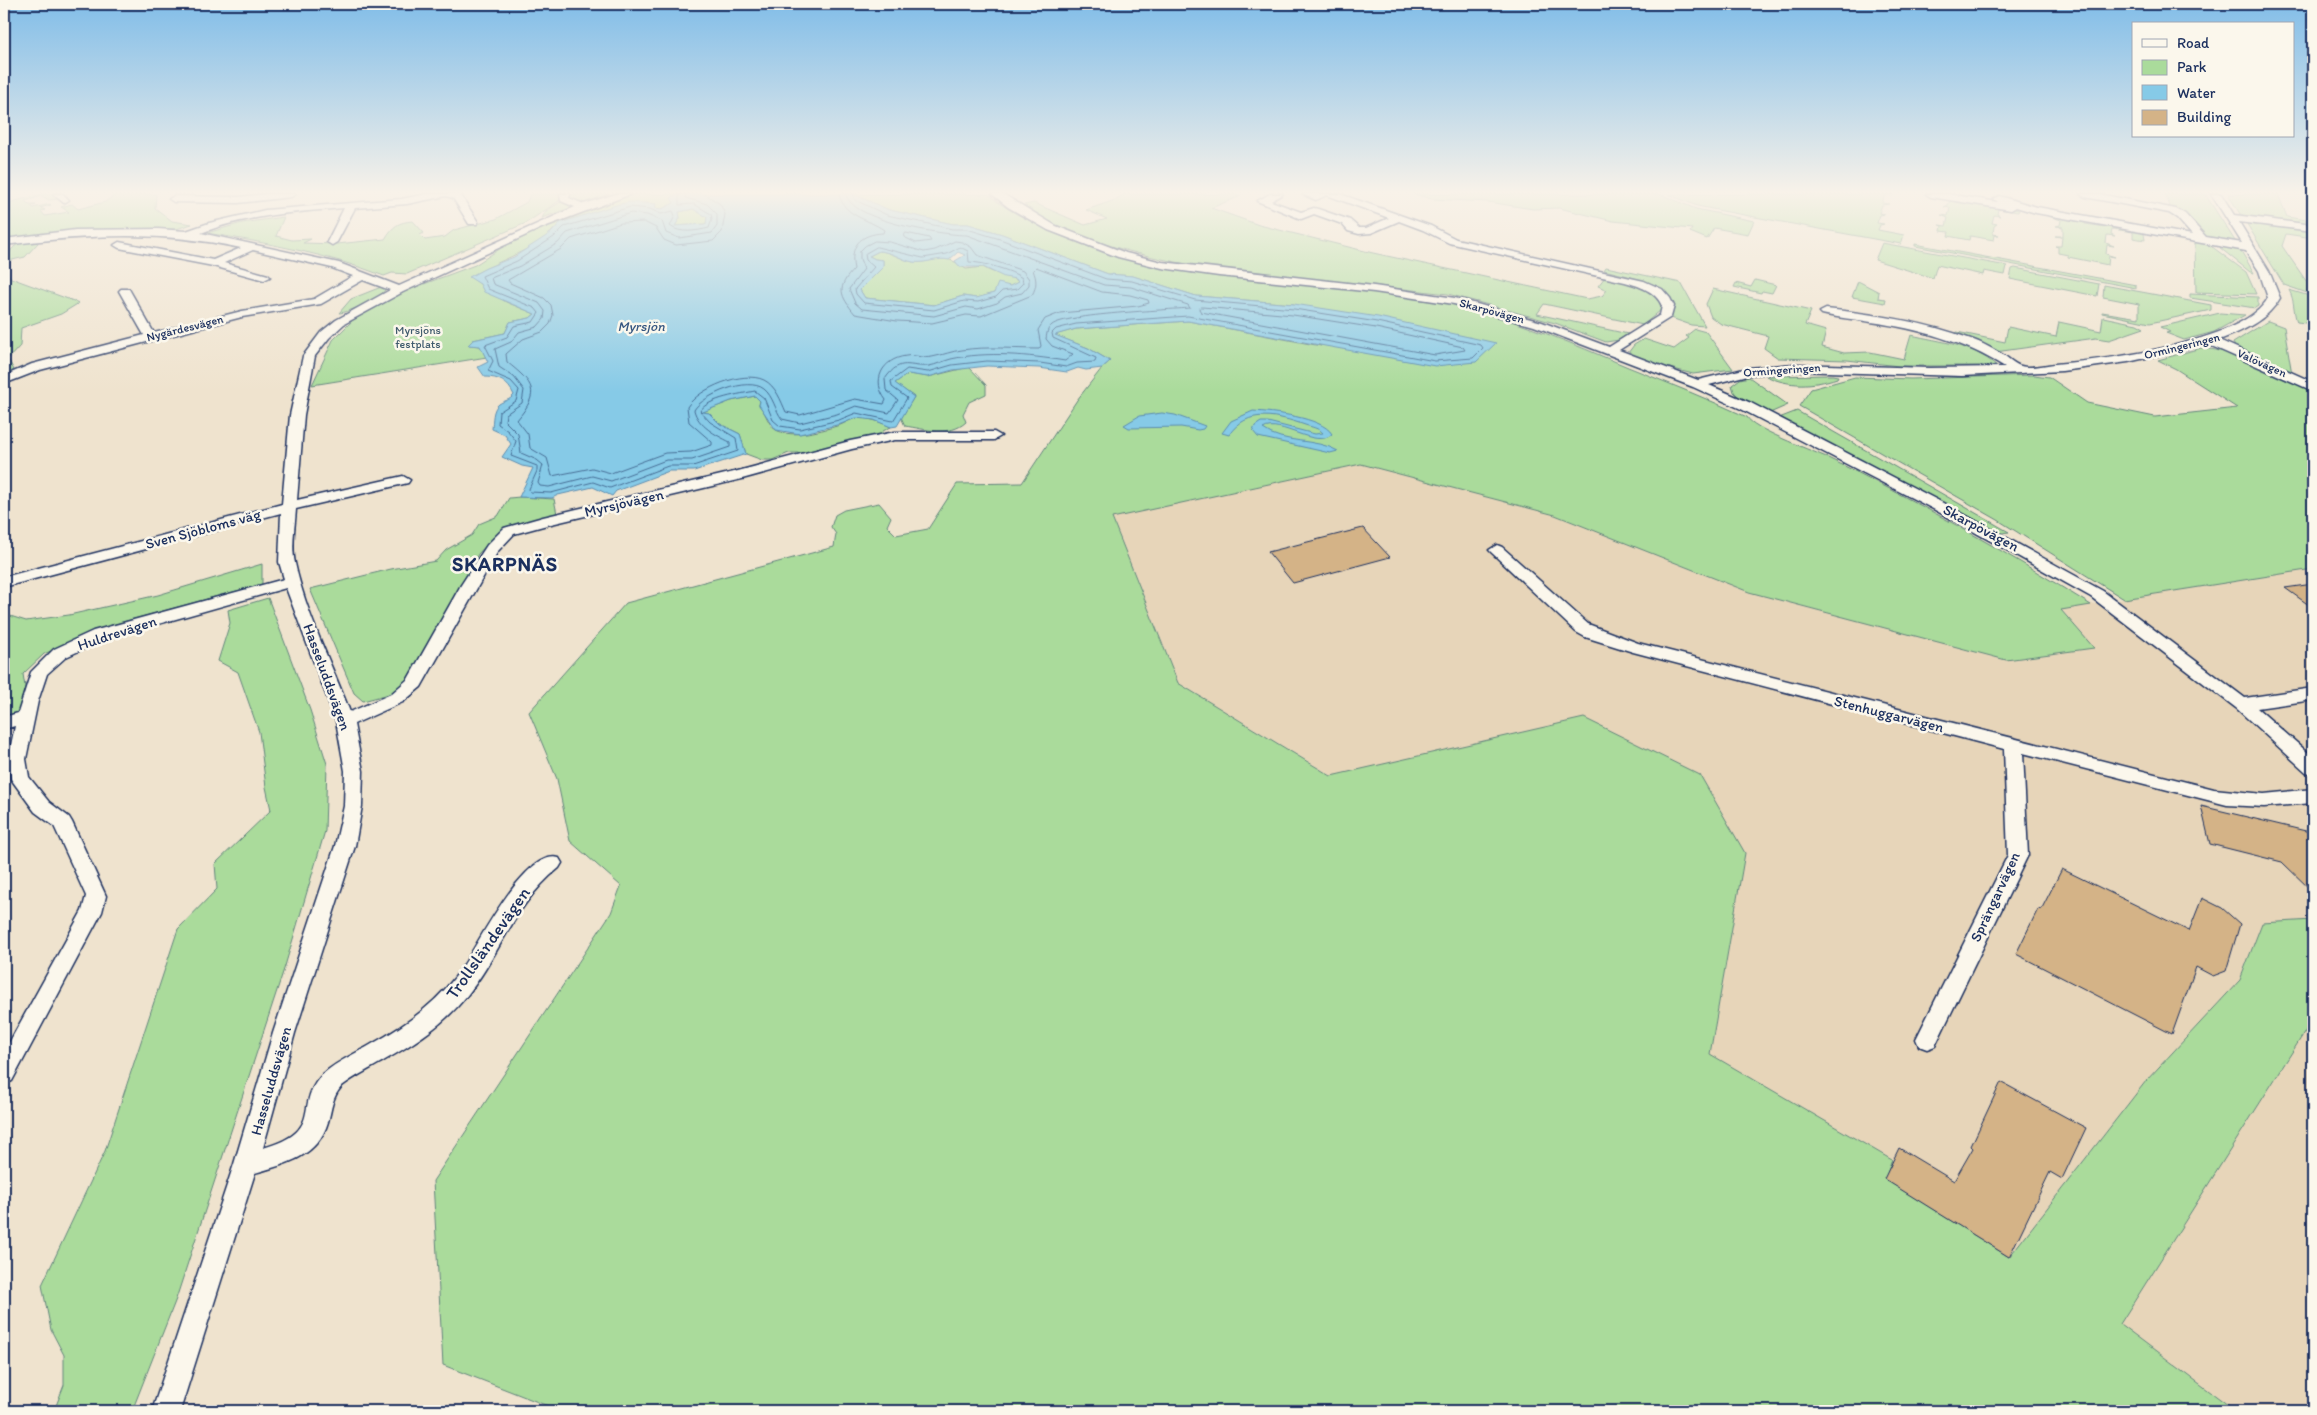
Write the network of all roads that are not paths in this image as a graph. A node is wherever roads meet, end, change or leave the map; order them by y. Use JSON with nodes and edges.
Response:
{"nodes":[{"id":1,"x":198,"y":260,"type":"edge"},
{"id":2,"x":221,"y":260,"type":"edge"},
{"id":3,"x":317,"y":260,"type":"edge"},
{"id":4,"x":466,"y":260,"type":"edge"},
{"id":5,"x":1144,"y":260,"type":"edge"},
{"id":6,"x":1541,"y":260,"type":"edge"},
{"id":7,"x":2257,"y":260,"type":"edge"},
{"id":8,"x":214,"y":263,"type":"junction"},
{"id":9,"x":363,"y":275,"type":"junction"},
{"id":10,"x":264,"y":277,"type":"dead end"},
{"id":11,"x":400,"y":290,"type":"junction"},
{"id":12,"x":125,"y":291,"type":"dead end"},
{"id":13,"x":1826,"y":312,"type":"dead end"},
{"id":14,"x":151,"y":337,"type":"junction"},
{"id":15,"x":2210,"y":341,"type":"junction"},
{"id":16,"x":1610,"y":351,"type":"junction"},
{"id":17,"x":2018,"y":370,"type":"junction"},
{"id":18,"x":4,"y":380,"type":"edge"},
{"id":19,"x":1697,"y":384,"type":"junction"},
{"id":20,"x":2313,"y":387,"type":"edge"},
{"id":21,"x":994,"y":436,"type":"dead end"},
{"id":22,"x":403,"y":480,"type":"dead end"},
{"id":23,"x":290,"y":506,"type":"junction"},
{"id":24,"x":1497,"y":550,"type":"dead end"},
{"id":25,"x":4,"y":582,"type":"edge"},
{"id":26,"x":292,"y":582,"type":"junction"},
{"id":27,"x":2313,"y":694,"type":"edge"},
{"id":28,"x":2242,"y":704,"type":"junction"},
{"id":29,"x":26,"y":717,"type":"junction"},
{"id":30,"x":346,"y":721,"type":"junction"},
{"id":31,"x":4,"y":723,"type":"edge"},
{"id":32,"x":2013,"y":744,"type":"junction"},
{"id":33,"x":2313,"y":767,"type":"edge"},
{"id":34,"x":2313,"y":796,"type":"edge"},
{"id":35,"x":552,"y":863,"type":"dead end"},
{"id":36,"x":1927,"y":1039,"type":"dead end"},
{"id":37,"x":4,"y":1074,"type":"edge"},
{"id":38,"x":246,"y":1164,"type":"junction"},
{"id":39,"x":166,"y":1411,"type":"edge"}],
"edges":[{"from":1,"to":8,"type":"street"},
{"from":2,"to":8,"type":"street"},
{"from":3,"to":9,"type":"street"},
{"from":4,"to":11,"type":"street","name":"Hasseluddsvägen"},
{"from":5,"to":16,"type":"street","name":"Skarpövägen"},
{"from":6,"to":16,"type":"street"},
{"from":7,"to":15,"type":"street","name":"Ormingeringen"},
{"from":8,"to":10,"type":"street"},
{"from":9,"to":11,"type":"street"},
{"from":9,"to":14,"type":"street","name":"Nygärdesvägen"},
{"from":11,"to":23,"type":"street","name":"Hasseluddsvägen"},
{"from":12,"to":14,"type":"street"},
{"from":13,"to":17,"type":"street"},
{"from":14,"to":18,"type":"street","name":"Nygärdesvägen"},
{"from":15,"to":17,"type":"street","name":"Ormingeringen"},
{"from":15,"to":20,"type":"street","name":"Valövägen"},
{"from":16,"to":19,"type":"street","name":"Skarpövägen"},
{"from":17,"to":19,"type":"street","name":"Ormingeringen"},
{"from":19,"to":28,"type":"street","name":"Skarpövägen"},
{"from":21,"to":30,"type":"street","name":"Myrsjövägen"},
{"from":22,"to":23,"type":"street","name":"Sven Sjöbloms väg"},
{"from":23,"to":25,"type":"street","name":"Sven Sjöbloms väg"},
{"from":23,"to":26,"type":"street","name":"Hasseluddsvägen"},
{"from":24,"to":32,"type":"street","name":"Stenhuggarvägen"},
{"from":26,"to":29,"type":"street","name":"Huldrevägen"},
{"from":26,"to":30,"type":"street","name":"Hasseluddsvägen"},
{"from":27,"to":28,"type":"street"},
{"from":28,"to":33,"type":"street","name":"Skarpövägen"},
{"from":29,"to":31,"type":"street"},
{"from":29,"to":37,"type":"street","name":"Huldrevägen"},
{"from":30,"to":38,"type":"street","name":"Hasseluddsvägen"},
{"from":32,"to":34,"type":"street","name":"Stenhuggarvägen"},
{"from":32,"to":36,"type":"street","name":"Sprängarvägen"},
{"from":35,"to":38,"type":"street","name":"Trollsländevägen"},
{"from":38,"to":39,"type":"street","name":"Hasseluddsvägen"}]}
